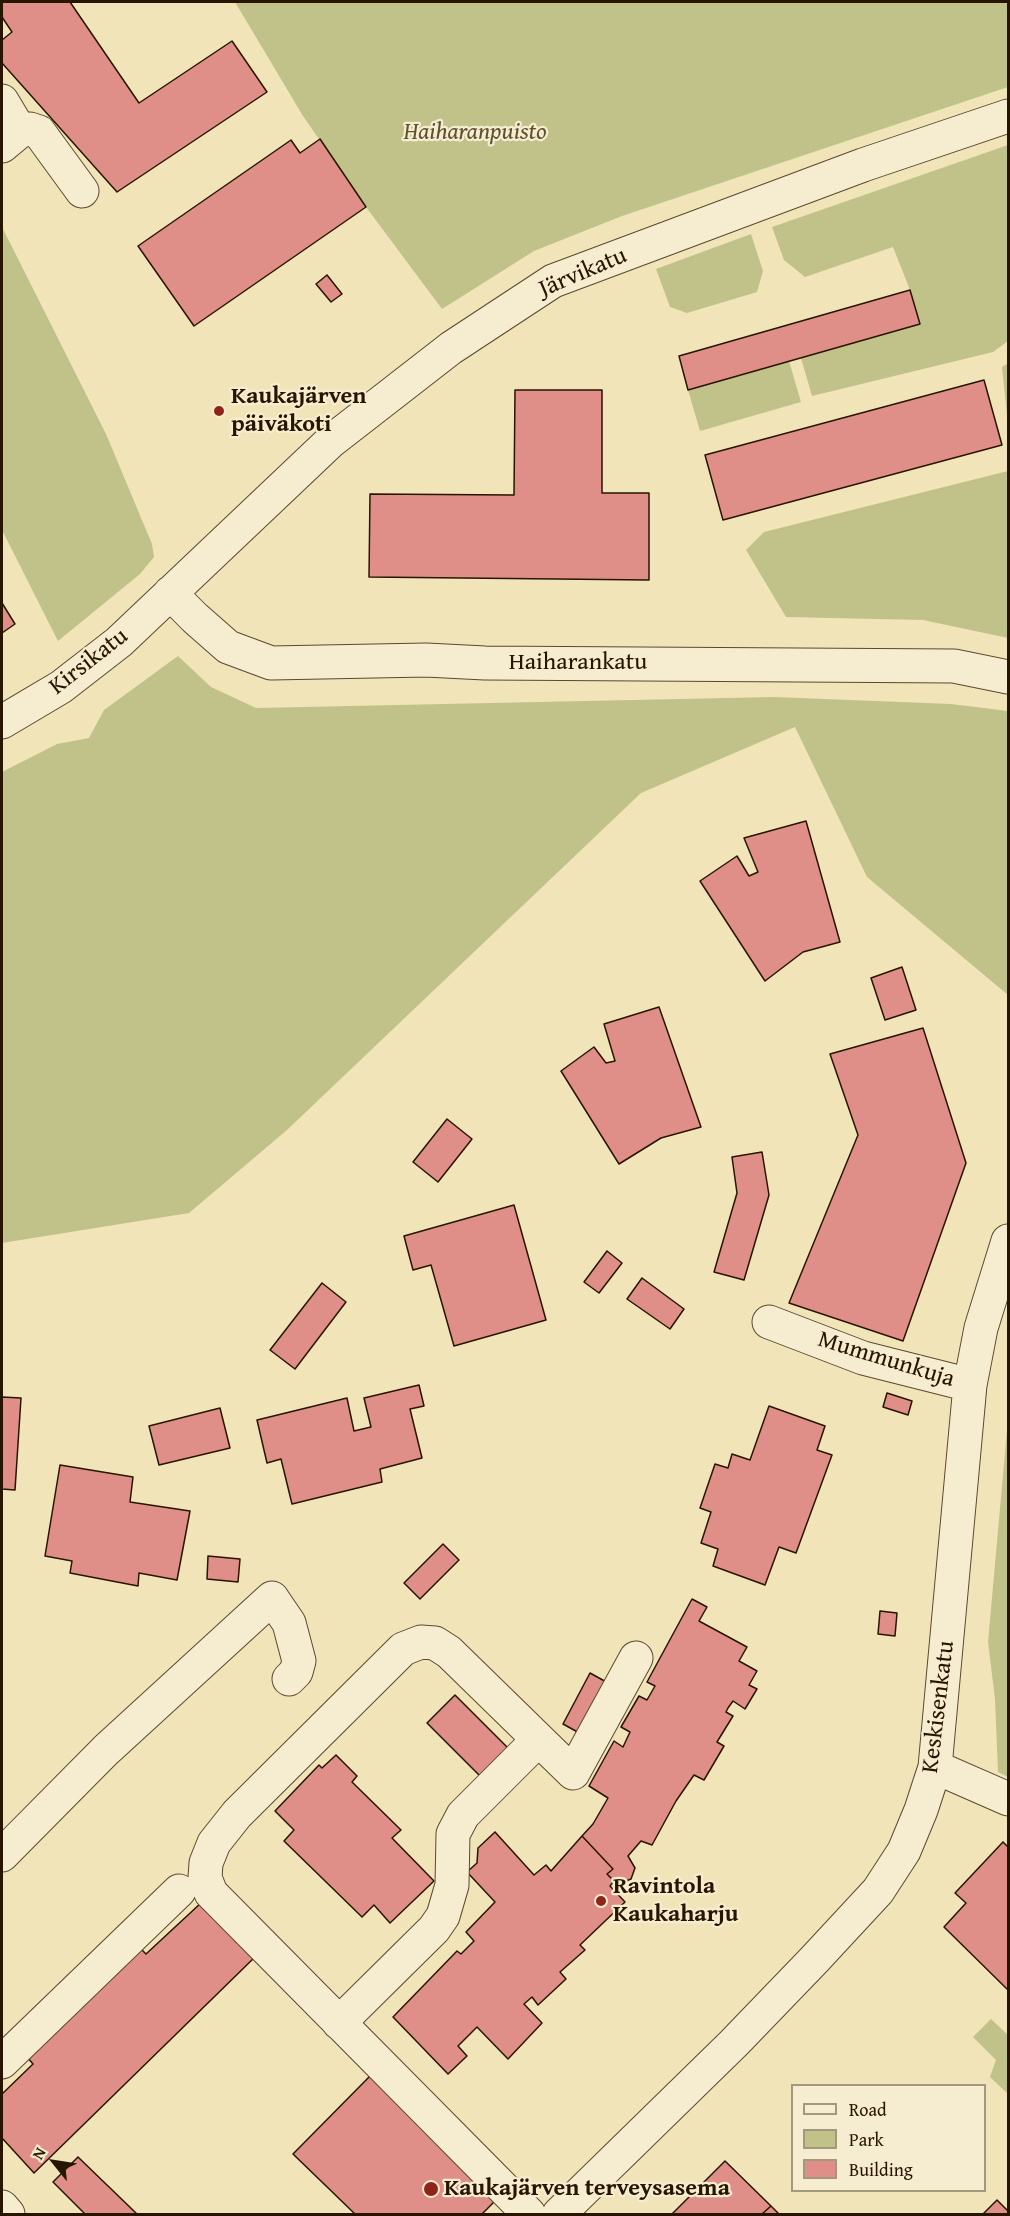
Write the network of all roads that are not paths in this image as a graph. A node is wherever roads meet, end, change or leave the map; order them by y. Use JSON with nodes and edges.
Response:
{"nodes":[{"id":1,"x":2,"y":101,"type":"edge"},
{"id":2,"x":1008,"y":116,"type":"edge"},
{"id":3,"x":11,"y":138,"type":"edge"},
{"id":4,"x":82,"y":191,"type":"dead end"},
{"id":5,"x":170,"y":593,"type":"junction"},
{"id":6,"x":1008,"y":677,"type":"edge"},
{"id":7,"x":2,"y":722,"type":"edge"},
{"id":8,"x":1008,"y":1241,"type":"edge"},
{"id":9,"x":769,"y":1322,"type":"dead end"},
{"id":10,"x":970,"y":1385,"type":"junction"},
{"id":11,"x":636,"y":1658,"type":"dead end"},
{"id":12,"x":289,"y":1679,"type":"dead end"},
{"id":13,"x":538,"y":1740,"type":"junction"},
{"id":14,"x":935,"y":1767,"type":"junction"},
{"id":15,"x":1008,"y":1799,"type":"edge"},
{"id":16,"x":2,"y":1855,"type":"edge"},
{"id":17,"x":179,"y":1891,"type":"dead end"},
{"id":18,"x":339,"y":2024,"type":"junction"},
{"id":19,"x":2,"y":2062,"type":"edge"},
{"id":20,"x":2,"y":2208,"type":"edge"},
{"id":21,"x":8,"y":2214,"type":"edge"},
{"id":22,"x":529,"y":2214,"type":"edge"},
{"id":23,"x":559,"y":2214,"type":"edge"}],
"edges":[{"from":1,"to":3,"type":"street"},
{"from":2,"to":5,"type":"street","name":"Järvikatu"},
{"from":3,"to":4,"type":"street"},
{"from":5,"to":6,"type":"street","name":"Haiharankatu"},
{"from":5,"to":7,"type":"street","name":"Kirsikatu"},
{"from":8,"to":10,"type":"street","name":"Keskisenkatu"},
{"from":9,"to":10,"type":"street","name":"Mummunkuja"},
{"from":10,"to":14,"type":"street","name":"Keskisenkatu"},
{"from":11,"to":13,"type":"street"},
{"from":12,"to":16,"type":"street"},
{"from":13,"to":18,"type":"street"},
{"from":13,"to":18,"type":"street"},
{"from":14,"to":15,"type":"street"},
{"from":14,"to":23,"type":"street","name":"Keskisenkatu"},
{"from":17,"to":19,"type":"street"},
{"from":18,"to":22,"type":"street"},
{"from":20,"to":21,"type":"street"}]}
